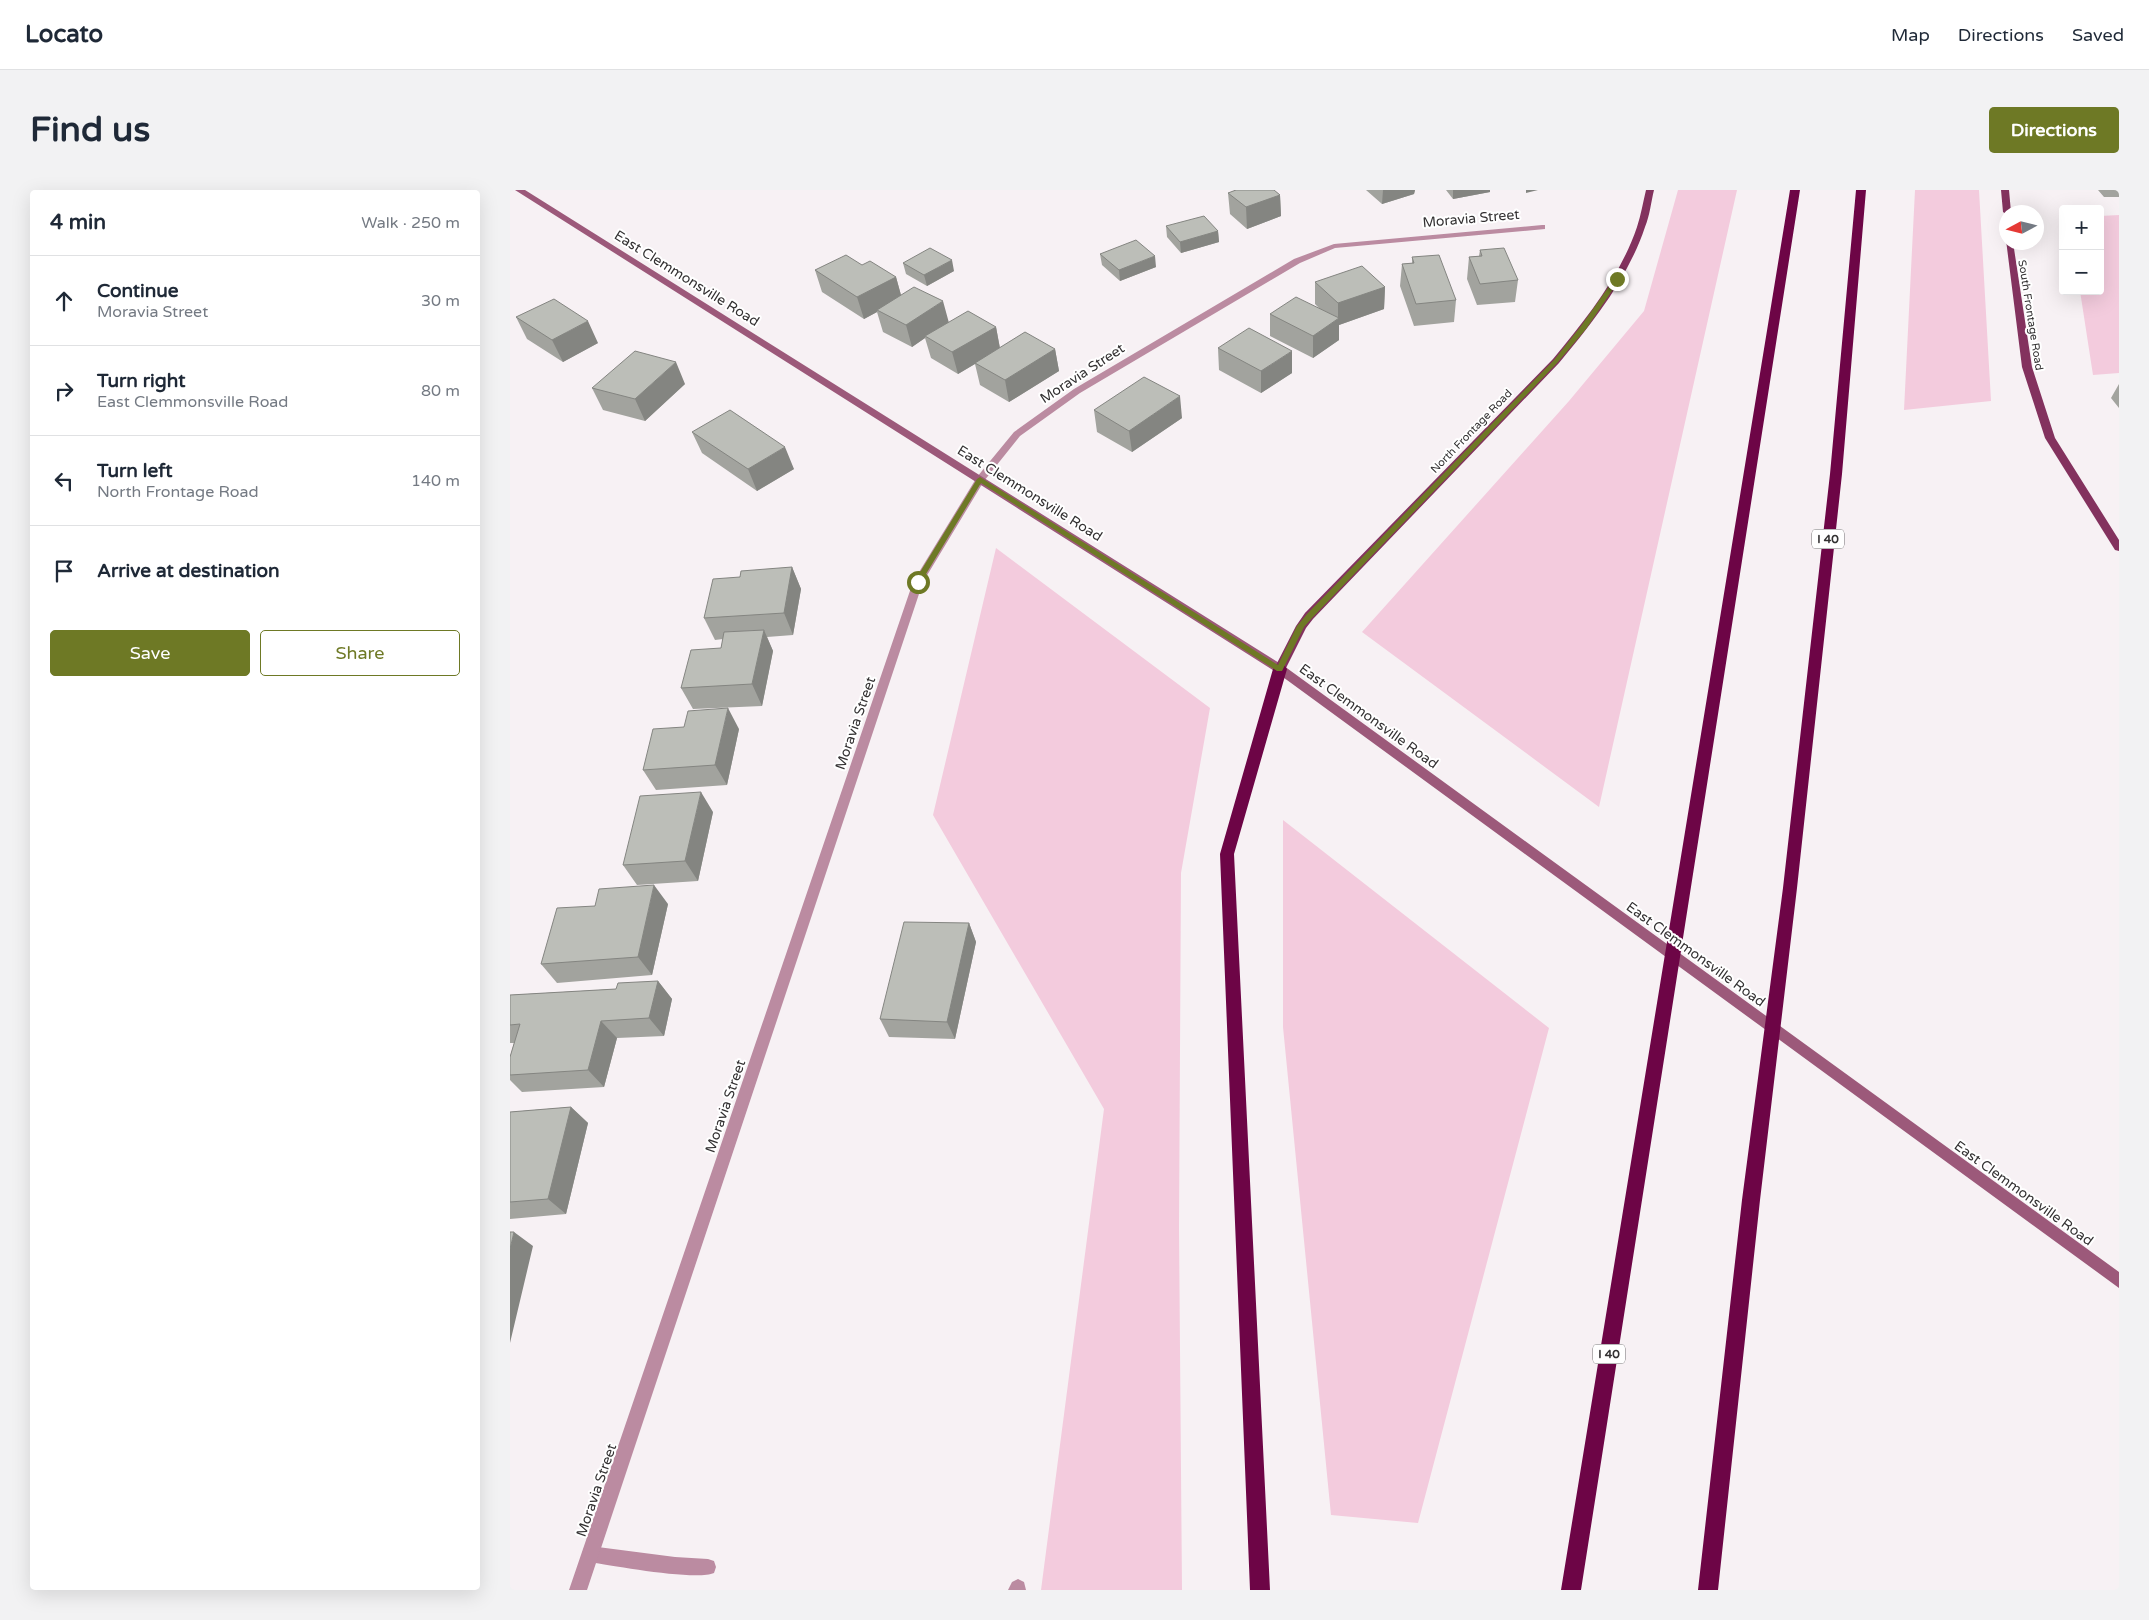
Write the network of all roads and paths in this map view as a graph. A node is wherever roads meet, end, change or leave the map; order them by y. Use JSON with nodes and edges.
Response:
{"nodes":[{"id":1,"x":519,"y":190,"type":"edge"},
{"id":2,"x":1650,"y":190,"type":"edge"},
{"id":3,"x":1795,"y":190,"type":"edge"},
{"id":4,"x":1861,"y":190,"type":"edge"},
{"id":5,"x":2005,"y":190,"type":"edge"},
{"id":6,"x":2006,"y":205,"type":"edge"},
{"id":7,"x":1542,"y":227,"type":"dead end"},
{"id":8,"x":2010,"y":250,"type":"edge"},
{"id":9,"x":980,"y":479,"type":"junction"},
{"id":10,"x":2119,"y":548,"type":"edge"},
{"id":11,"x":1280,"y":669,"type":"junction"},
{"id":12,"x":2119,"y":1281,"type":"edge"},
{"id":13,"x":590,"y":1554,"type":"junction"},
{"id":14,"x":708,"y":1567,"type":"dead end"},
{"id":15,"x":578,"y":1590,"type":"edge"},
{"id":16,"x":1260,"y":1590,"type":"edge"},
{"id":17,"x":1571,"y":1590,"type":"edge"},
{"id":18,"x":1708,"y":1590,"type":"edge"}],
"edges":[{"from":1,"to":9,"type":"main road","name":"East Clemmonsville Road"},
{"from":2,"to":11,"type":"main road","name":"North Frontage Road"},
{"from":3,"to":17,"type":"highway","number":"I 40"},
{"from":4,"to":18,"type":"highway","number":"I 40"},
{"from":5,"to":6,"type":"main road"},
{"from":7,"to":9,"type":"street","name":"Moravia Street"},
{"from":8,"to":10,"type":"main road","name":"South Frontage Road"},
{"from":9,"to":11,"type":"main road","name":"East Clemmonsville Road"},
{"from":9,"to":13,"type":"street","name":"Moravia Street"},
{"from":11,"to":12,"type":"main road","name":"East Clemmonsville Road"},
{"from":11,"to":16,"type":"highway"},
{"from":13,"to":14,"type":"street"},
{"from":13,"to":15,"type":"street","name":"Moravia Street"}]}
